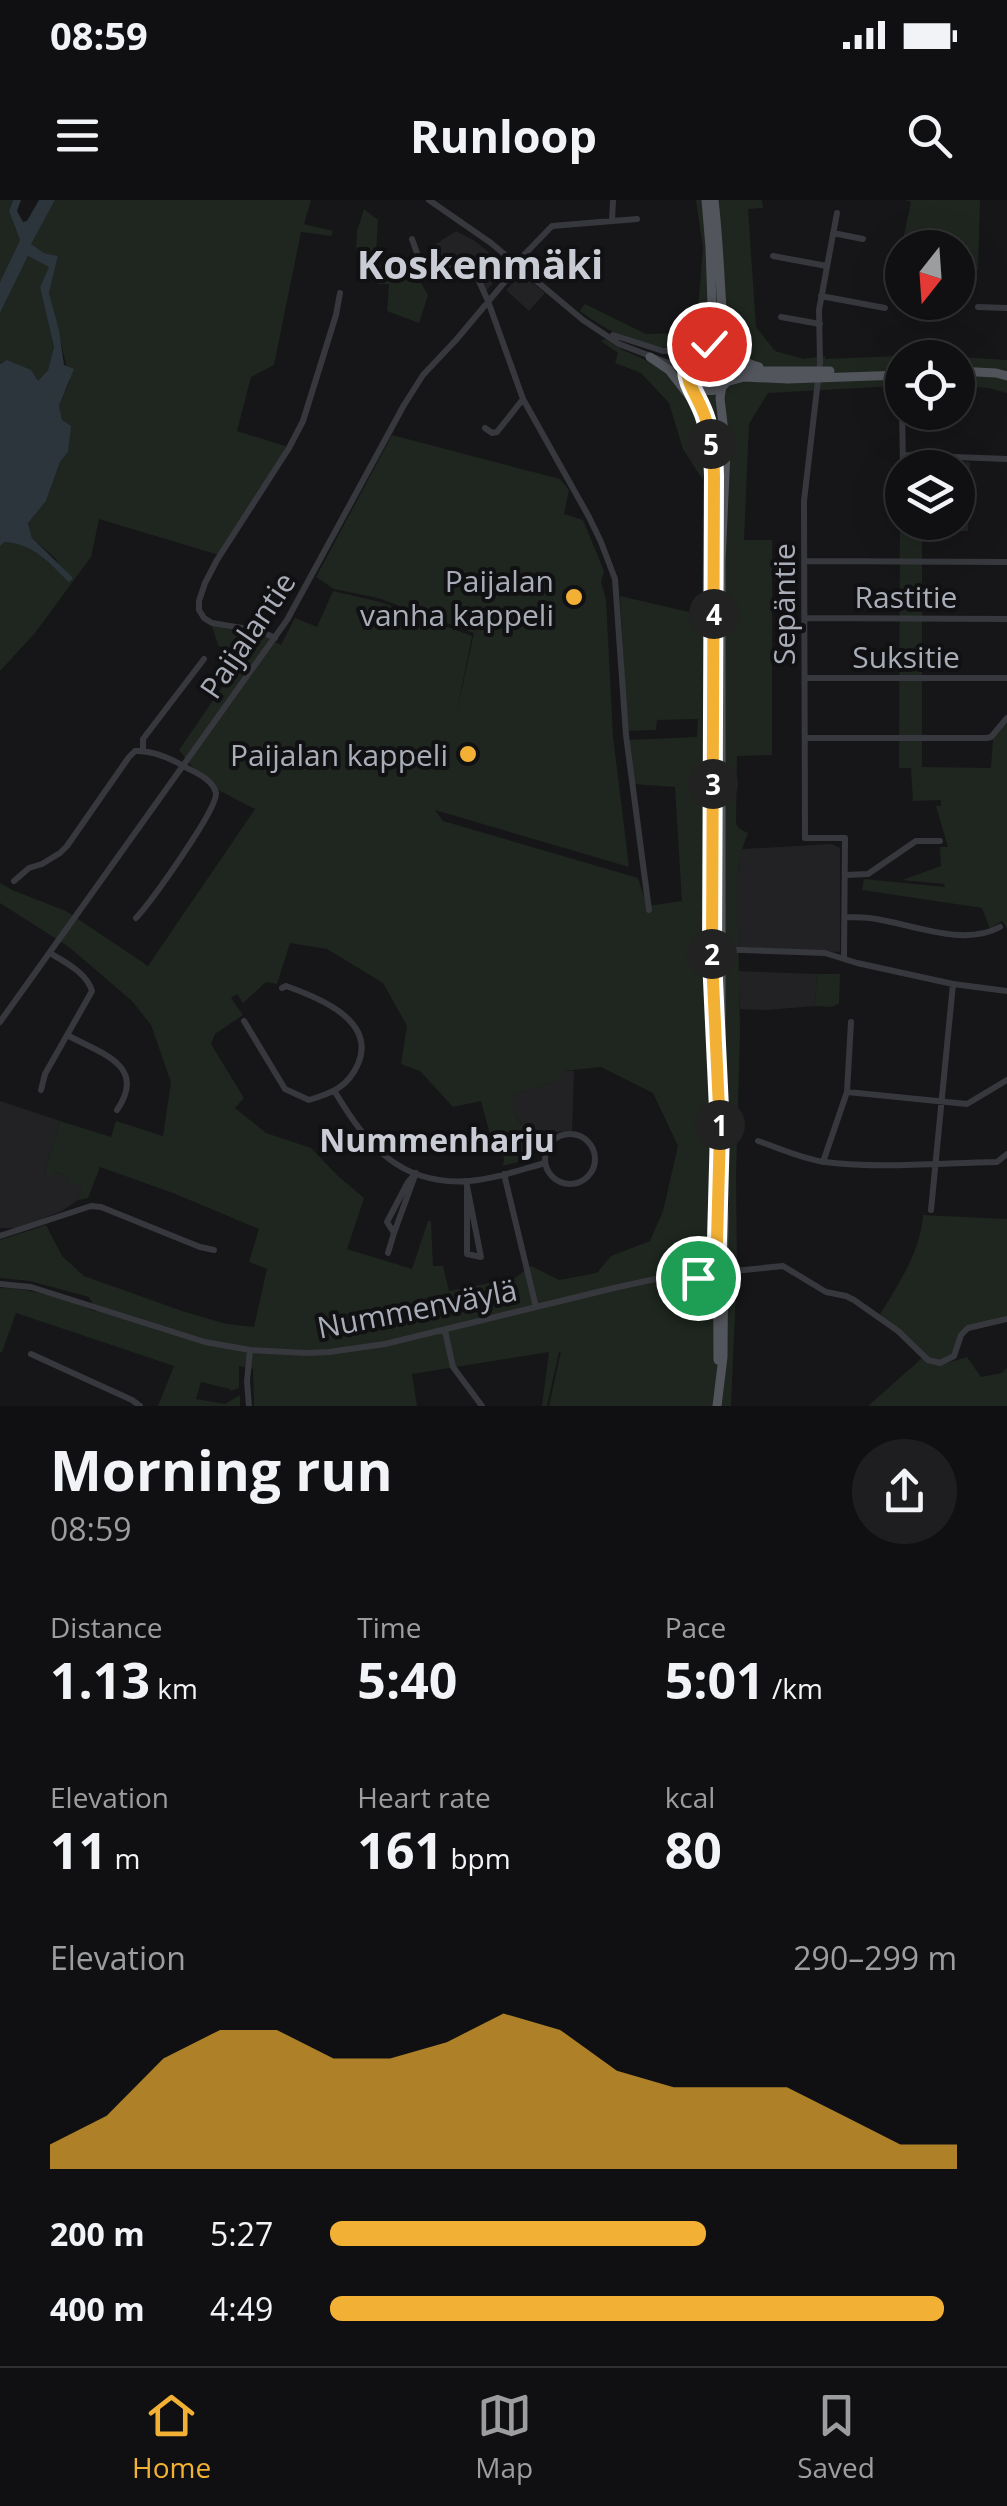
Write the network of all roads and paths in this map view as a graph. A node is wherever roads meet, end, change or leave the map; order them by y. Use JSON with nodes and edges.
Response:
{"nodes":[{"id":1,"x":429,"y":200,"type":"edge"},
{"id":2,"x":612,"y":200,"type":"edge"},
{"id":3,"x":710,"y":200,"type":"edge"},
{"id":4,"x":837,"y":212,"type":"dead end"},
{"id":5,"x":637,"y":219,"type":"dead end"},
{"id":6,"x":612,"y":221,"type":"junction"},
{"id":7,"x":833,"y":233,"type":"junction"},
{"id":8,"x":412,"y":238,"type":"dead end"},
{"id":9,"x":863,"y":239,"type":"dead end"},
{"id":10,"x":773,"y":256,"type":"dead end"},
{"id":11,"x":518,"y":266,"type":"junction"},
{"id":12,"x":827,"y":266,"type":"junction"},
{"id":13,"x":340,"y":293,"type":"dead end"},
{"id":14,"x":821,"y":296,"type":"junction"},
{"id":15,"x":488,"y":301,"type":"junction"},
{"id":16,"x":885,"y":308,"type":"dead end"},
{"id":17,"x":978,"y":308,"type":"dead end"},
{"id":18,"x":1007,"y":308,"type":"edge"},
{"id":19,"x":782,"y":317,"type":"dead end"},
{"id":20,"x":722,"y":322,"type":"junction"},
{"id":21,"x":820,"y":324,"type":"junction"},
{"id":22,"x":608,"y":334,"type":"junction"},
{"id":23,"x":702,"y":348,"type":"junction"},
{"id":24,"x":650,"y":357,"type":"junction"},
{"id":25,"x":730,"y":362,"type":"junction"},
{"id":26,"x":771,"y":371,"type":"junction"},
{"id":27,"x":885,"y":372,"type":"edge"},
{"id":28,"x":975,"y":373,"type":"edge"},
{"id":29,"x":818,"y":374,"type":"junction"},
{"id":30,"x":688,"y":375,"type":"junction"},
{"id":31,"x":1007,"y":377,"type":"edge"},
{"id":32,"x":724,"y":384,"type":"junction"},
{"id":33,"x":524,"y":399,"type":"junction"},
{"id":34,"x":484,"y":428,"type":"dead end"},
{"id":35,"x":708,"y":430,"type":"junction"},
{"id":36,"x":975,"y":457,"type":"edge"},
{"id":37,"x":1007,"y":458,"type":"edge"},
{"id":38,"x":806,"y":561,"type":"junction"},
{"id":39,"x":1007,"y":562,"type":"edge"},
{"id":40,"x":805,"y":618,"type":"junction"},
{"id":41,"x":1007,"y":619,"type":"edge"},
{"id":42,"x":275,"y":638,"type":"junction"},
{"id":43,"x":204,"y":659,"type":"dead end"},
{"id":44,"x":805,"y":678,"type":"junction"},
{"id":45,"x":1007,"y":678,"type":"edge"},
{"id":46,"x":1007,"y":718,"type":"edge"},
{"id":47,"x":805,"y":738,"type":"junction"},
{"id":48,"x":143,"y":750,"type":"junction"},
{"id":49,"x":183,"y":765,"type":"junction"},
{"id":50,"x":940,"y":842,"type":"dead end"},
{"id":51,"x":845,"y":875,"type":"junction"},
{"id":52,"x":14,"y":881,"type":"dead end"},
{"id":53,"x":650,"y":910,"type":"dead end"},
{"id":54,"x":844,"y":917,"type":"junction"},
{"id":55,"x":136,"y":918,"type":"dead end"},
{"id":56,"x":1000,"y":928,"type":"dead end"},
{"id":57,"x":717,"y":949,"type":"junction"},
{"id":58,"x":50,"y":953,"type":"junction"},
{"id":59,"x":844,"y":959,"type":"junction"},
{"id":60,"x":953,"y":984,"type":"junction"},
{"id":61,"x":282,"y":988,"type":"dead end"},
{"id":62,"x":1007,"y":991,"type":"edge"},
{"id":63,"x":244,"y":1020,"type":"dead end"},
{"id":64,"x":0,"y":1022,"type":"edge"},
{"id":65,"x":851,"y":1022,"type":"dead end"},
{"id":66,"x":67,"y":1036,"type":"junction"},
{"id":67,"x":1007,"y":1080,"type":"edge"},
{"id":68,"x":40,"y":1090,"type":"dead end"},
{"id":69,"x":335,"y":1092,"type":"junction"},
{"id":70,"x":847,"y":1092,"type":"junction"},
{"id":71,"x":942,"y":1101,"type":"junction"},
{"id":72,"x":117,"y":1110,"type":"dead end"},
{"id":73,"x":758,"y":1141,"type":"dead end"},
{"id":74,"x":1007,"y":1154,"type":"edge"},
{"id":75,"x":823,"y":1162,"type":"junction"},
{"id":76,"x":545,"y":1163,"type":"junction"},
{"id":77,"x":936,"y":1164,"type":"junction"},
{"id":78,"x":504,"y":1174,"type":"junction"},
{"id":79,"x":415,"y":1175,"type":"junction"},
{"id":80,"x":467,"y":1185,"type":"junction"},
{"id":81,"x":932,"y":1210,"type":"dead end"},
{"id":82,"x":0,"y":1236,"type":"edge"},
{"id":83,"x":214,"y":1250,"type":"dead end"},
{"id":84,"x":388,"y":1253,"type":"dead end"},
{"id":85,"x":719,"y":1272,"type":"junction"},
{"id":86,"x":0,"y":1284,"type":"edge"},
{"id":87,"x":536,"y":1308,"type":"junction"},
{"id":88,"x":1007,"y":1319,"type":"edge"},
{"id":89,"x":445,"y":1331,"type":"junction"},
{"id":90,"x":250,"y":1350,"type":"junction"},
{"id":91,"x":31,"y":1354,"type":"dead end"},
{"id":92,"x":140,"y":1406,"type":"edge"},
{"id":93,"x":250,"y":1406,"type":"edge"},
{"id":94,"x":482,"y":1406,"type":"edge"},
{"id":95,"x":717,"y":1406,"type":"edge"}],
"edges":[{"from":1,"to":11,"type":"street"},
{"from":2,"to":6,"type":"street"},
{"from":3,"to":20,"type":"main road"},
{"from":3,"to":23,"type":"main road"},
{"from":4,"to":7,"type":"street","name":"Sepäntie"},
{"from":5,"to":6,"type":"street","name":"Paijalantie"},
{"from":6,"to":11,"type":"street","name":"Paijalantie"},
{"from":7,"to":9,"type":"street"},
{"from":7,"to":12,"type":"street","name":"Sepäntie"},
{"from":8,"to":15,"type":"street"},
{"from":10,"to":12,"type":"street"},
{"from":11,"to":15,"type":"street","name":"Paijalantie"},
{"from":11,"to":22,"type":"street"},
{"from":12,"to":14,"type":"street","name":"Sepäntie"},
{"from":13,"to":42,"type":"street"},
{"from":14,"to":16,"type":"street"},
{"from":14,"to":21,"type":"street","name":"Sepäntie"},
{"from":15,"to":33,"type":"street"},
{"from":15,"to":42,"type":"street","name":"Paijalantie"},
{"from":17,"to":18,"type":"street"},
{"from":19,"to":21,"type":"street"},
{"from":20,"to":25,"type":"main road"},
{"from":20,"to":26,"type":"main road"},
{"from":21,"to":29,"type":"street","name":"Sepäntie"},
{"from":22,"to":23,"type":"street"},
{"from":22,"to":24,"type":"street"},
{"from":23,"to":25,"type":"main road"},
{"from":23,"to":30,"type":"main road"},
{"from":24,"to":30,"type":"street"},
{"from":24,"to":35,"type":"main road"},
{"from":25,"to":26,"type":"main road"},
{"from":25,"to":32,"type":"main road"},
{"from":26,"to":29,"type":"main road"},
{"from":27,"to":29,"type":"main road"},
{"from":28,"to":31,"type":"main road"},
{"from":29,"to":32,"type":"main road"},
{"from":29,"to":38,"type":"street","name":"Sepäntie"},
{"from":30,"to":32,"type":"main road"},
{"from":30,"to":35,"type":"main road"},
{"from":32,"to":57,"type":"main road"},
{"from":33,"to":34,"type":"street"},
{"from":33,"to":53,"type":"street"},
{"from":35,"to":57,"type":"main road"},
{"from":36,"to":37,"type":"street"},
{"from":38,"to":39,"type":"street"},
{"from":38,"to":40,"type":"street","name":"Sepäntie"},
{"from":40,"to":41,"type":"street","name":"Rastitie"},
{"from":40,"to":44,"type":"street","name":"Sepäntie"},
{"from":42,"to":49,"type":"street","name":"Paijalantie"},
{"from":43,"to":48,"type":"street"},
{"from":44,"to":45,"type":"street","name":"Suksitie"},
{"from":44,"to":47,"type":"street","name":"Sepäntie"},
{"from":46,"to":47,"type":"street"},
{"from":47,"to":51,"type":"street","name":"Sepäntie"},
{"from":48,"to":49,"type":"street"},
{"from":48,"to":52,"type":"street"},
{"from":49,"to":55,"type":"street"},
{"from":49,"to":58,"type":"street","name":"Paijalantie"},
{"from":50,"to":51,"type":"street"},
{"from":51,"to":54,"type":"street"},
{"from":54,"to":56,"type":"street"},
{"from":54,"to":59,"type":"street"},
{"from":57,"to":59,"type":"street"},
{"from":57,"to":85,"type":"main road"},
{"from":58,"to":64,"type":"street","name":"Paijalantie"},
{"from":58,"to":66,"type":"street"},
{"from":59,"to":60,"type":"street"},
{"from":60,"to":62,"type":"street"},
{"from":60,"to":71,"type":"street"},
{"from":61,"to":69,"type":"street"},
{"from":63,"to":69,"type":"street"},
{"from":65,"to":70,"type":"street"},
{"from":66,"to":68,"type":"street"},
{"from":66,"to":72,"type":"street"},
{"from":67,"to":71,"type":"street"},
{"from":69,"to":79,"type":"street"},
{"from":70,"to":71,"type":"street"},
{"from":70,"to":75,"type":"street"},
{"from":71,"to":77,"type":"street"},
{"from":73,"to":75,"type":"street"},
{"from":74,"to":77,"type":"street"},
{"from":75,"to":77,"type":"street"},
{"from":76,"to":76,"type":"street"},
{"from":76,"to":78,"type":"street"},
{"from":77,"to":81,"type":"street"},
{"from":78,"to":80,"type":"street"},
{"from":78,"to":87,"type":"street"},
{"from":79,"to":80,"type":"street"},
{"from":79,"to":84,"type":"street"},
{"from":80,"to":80,"type":"street"},
{"from":82,"to":83,"type":"street"},
{"from":85,"to":87,"type":"street","name":"Nummenväylä"},
{"from":85,"to":88,"type":"street","name":"Nummenväylä"},
{"from":85,"to":95,"type":"main road"},
{"from":86,"to":90,"type":"street","name":"Nummenväylä"},
{"from":87,"to":89,"type":"street","name":"Nummenväylä"},
{"from":89,"to":90,"type":"street","name":"Nummenväylä"},
{"from":89,"to":94,"type":"street"},
{"from":90,"to":93,"type":"street"},
{"from":91,"to":92,"type":"street"}]}
